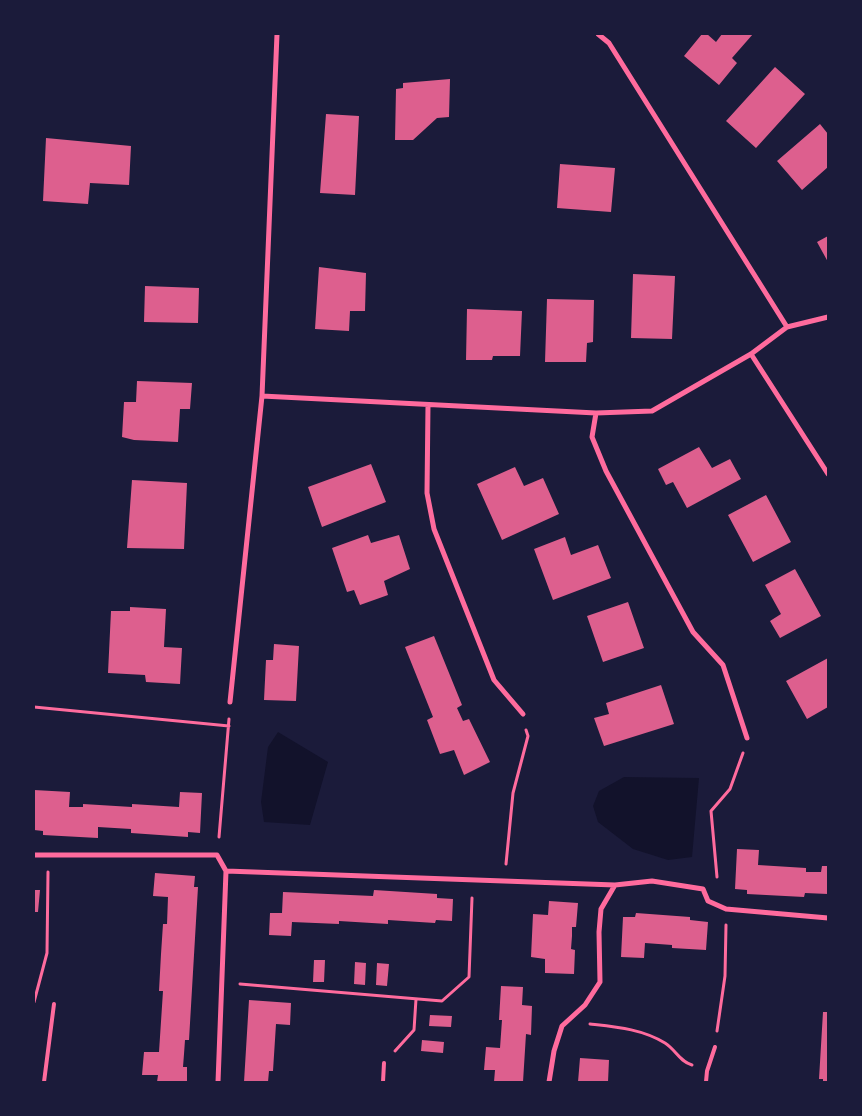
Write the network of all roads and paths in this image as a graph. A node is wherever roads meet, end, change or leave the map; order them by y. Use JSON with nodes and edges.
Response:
{"nodes":[{"id":1,"x":278,"y":34,"type":"edge"},
{"id":2,"x":598,"y":34,"type":"edge"},
{"id":3,"x":828,"y":317,"type":"edge"},
{"id":4,"x":787,"y":327,"type":"junction"},
{"id":5,"x":751,"y":354,"type":"junction"},
{"id":6,"x":262,"y":396,"type":"junction"},
{"id":7,"x":428,"y":405,"type":"junction"},
{"id":8,"x":596,"y":414,"type":"junction"},
{"id":9,"x":828,"y":474,"type":"edge"},
{"id":10,"x":230,"y":702,"type":"joint"},
{"id":11,"x":34,"y":707,"type":"edge"},
{"id":12,"x":523,"y":714,"type":"joint"},
{"id":13,"x":229,"y":726,"type":"junction"},
{"id":14,"x":747,"y":738,"type":"joint"},
{"id":15,"x":34,"y":855,"type":"edge"},
{"id":16,"x":48,"y":855,"type":"junction"},
{"id":17,"x":217,"y":855,"type":"junction"},
{"id":18,"x":226,"y":871,"type":"junction"},
{"id":19,"x":472,"y":880,"type":"junction"},
{"id":20,"x":505,"y":882,"type":"junction"},
{"id":21,"x":615,"y":885,"type":"junction"},
{"id":22,"x":720,"y":907,"type":"junction"},
{"id":23,"x":726,"y":910,"type":"junction"},
{"id":24,"x":828,"y":918,"type":"edge"},
{"id":25,"x":222,"y":982,"type":"junction"},
{"id":26,"x":416,"y":1000,"type":"junction"},
{"id":27,"x":34,"y":1002,"type":"edge"},
{"id":28,"x":54,"y":1004,"type":"dead end"},
{"id":29,"x":567,"y":1022,"type":"junction"},
{"id":30,"x":715,"y":1048,"type":"joint"},
{"id":31,"x":384,"y":1063,"type":"joint"},
{"id":32,"x":707,"y":1070,"type":"junction"},
{"id":33,"x":44,"y":1082,"type":"edge"},
{"id":34,"x":218,"y":1082,"type":"edge"},
{"id":35,"x":382,"y":1082,"type":"edge"},
{"id":36,"x":549,"y":1082,"type":"edge"},
{"id":37,"x":706,"y":1082,"type":"edge"}],
"edges":[{"from":1,"to":6,"type":"street"},
{"from":2,"to":4,"type":"street"},
{"from":3,"to":4,"type":"street"},
{"from":4,"to":5,"type":"street"},
{"from":5,"to":8,"type":"street"},
{"from":5,"to":9,"type":"street"},
{"from":6,"to":7,"type":"street"},
{"from":6,"to":10,"type":"street"},
{"from":7,"to":8,"type":"street"},
{"from":7,"to":12,"type":"street"},
{"from":8,"to":14,"type":"street"},
{"from":10,"to":13,"type":"path"},
{"from":11,"to":13,"type":"path"},
{"from":12,"to":20,"type":"path"},
{"from":13,"to":17,"type":"path"},
{"from":14,"to":22,"type":"path"},
{"from":15,"to":16,"type":"street"},
{"from":16,"to":17,"type":"street"},
{"from":16,"to":27,"type":"path"},
{"from":17,"to":18,"type":"street"},
{"from":18,"to":19,"type":"street"},
{"from":18,"to":25,"type":"street"},
{"from":19,"to":20,"type":"street"},
{"from":19,"to":26,"type":"path"},
{"from":20,"to":21,"type":"street"},
{"from":21,"to":22,"type":"street"},
{"from":21,"to":29,"type":"street"},
{"from":22,"to":23,"type":"street"},
{"from":23,"to":24,"type":"street"},
{"from":23,"to":30,"type":"path"},
{"from":25,"to":26,"type":"path"},
{"from":25,"to":34,"type":"street"},
{"from":26,"to":31,"type":"path"},
{"from":28,"to":33,"type":"lane"},
{"from":29,"to":32,"type":"path"},
{"from":29,"to":36,"type":"street"},
{"from":30,"to":32,"type":"lane"},
{"from":31,"to":35,"type":"lane"},
{"from":32,"to":37,"type":"lane"}]}
